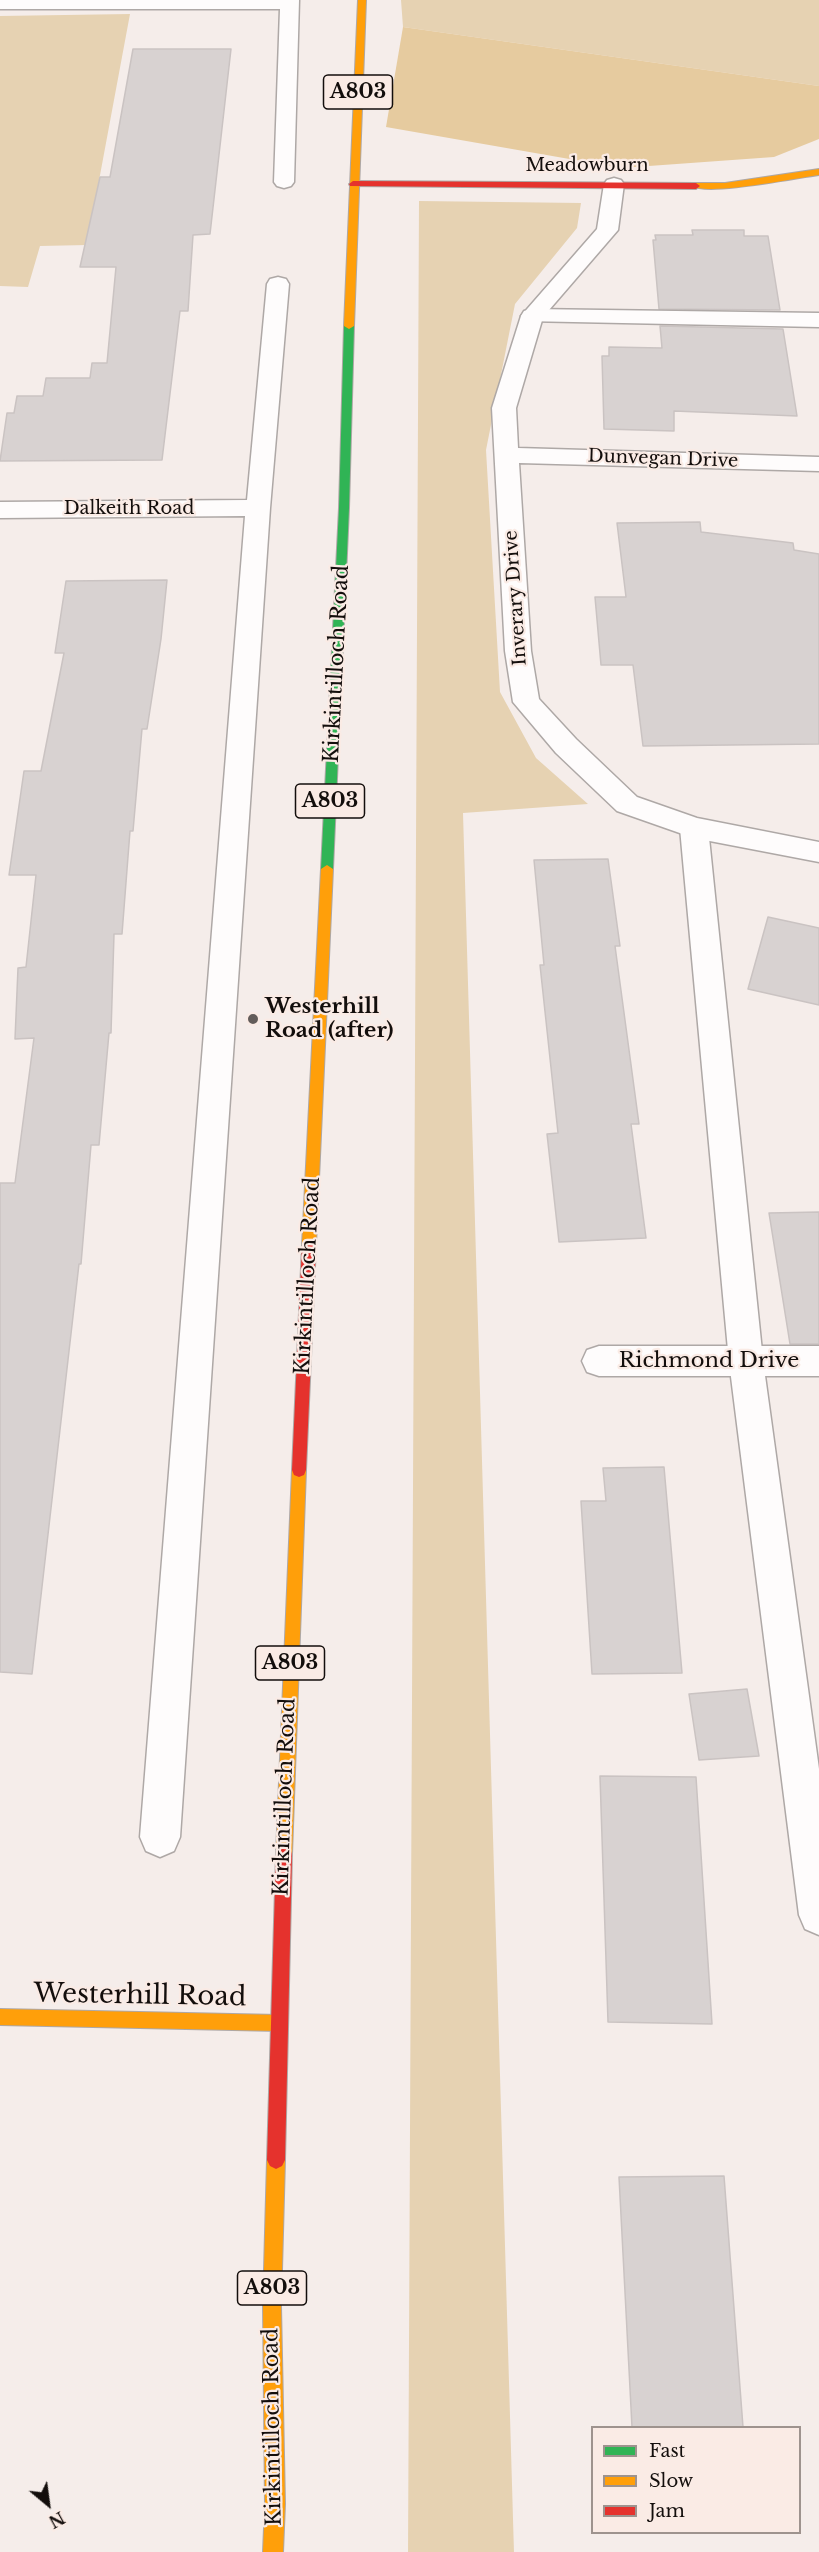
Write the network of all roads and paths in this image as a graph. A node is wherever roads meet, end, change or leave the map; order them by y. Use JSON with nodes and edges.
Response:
{"nodes":[{"id":1,"x":362,"y":0,"type":"edge"},
{"id":2,"x":290,"y":1,"type":"edge"},
{"id":3,"x":0,"y":3,"type":"edge"},
{"id":4,"x":819,"y":172,"type":"edge"},
{"id":5,"x":284,"y":182,"type":"dead end"},
{"id":6,"x":353,"y":184,"type":"junction"},
{"id":7,"x":614,"y":184,"type":"junction"},
{"id":8,"x":278,"y":284,"type":"dead end"},
{"id":9,"x":532,"y":315,"type":"junction"},
{"id":10,"x":819,"y":320,"type":"edge"},
{"id":11,"x":507,"y":455,"type":"junction"},
{"id":12,"x":819,"y":464,"type":"edge"},
{"id":13,"x":258,"y":508,"type":"junction"},
{"id":14,"x":0,"y":510,"type":"edge"},
{"id":15,"x":694,"y":828,"type":"junction"},
{"id":16,"x":819,"y":852,"type":"edge"},
{"id":17,"x":746,"y":1360,"type":"junction"},
{"id":18,"x":599,"y":1361,"type":"dead end"},
{"id":19,"x":819,"y":1361,"type":"edge"},
{"id":20,"x":160,"y":1837,"type":"dead end"},
{"id":21,"x":819,"y":1915,"type":"edge"},
{"id":22,"x":0,"y":2017,"type":"edge"},
{"id":23,"x":279,"y":2023,"type":"junction"},
{"id":24,"x":273,"y":2552,"type":"edge"}],
"edges":[{"from":1,"to":6,"type":"main road","name":"Kirkintilloch Road","number":"A803"},
{"from":2,"to":3,"type":"street"},
{"from":2,"to":5,"type":"street"},
{"from":4,"to":7,"type":"main road","name":"Meadowburn"},
{"from":6,"to":7,"type":"main road","name":"Meadowburn"},
{"from":6,"to":23,"type":"main road","name":"Kirkintilloch Road","number":"A803"},
{"from":7,"to":9,"type":"street","name":"Inverary Drive"},
{"from":8,"to":13,"type":"street"},
{"from":9,"to":10,"type":"street"},
{"from":9,"to":11,"type":"street","name":"Inverary Drive"},
{"from":11,"to":12,"type":"street","name":"Dunvegan Drive"},
{"from":11,"to":15,"type":"street","name":"Inverary Drive"},
{"from":13,"to":14,"type":"street","name":"Dalkeith Road"},
{"from":13,"to":20,"type":"street"},
{"from":15,"to":16,"type":"street","name":"Inverary Drive"},
{"from":15,"to":17,"type":"street"},
{"from":17,"to":18,"type":"street","name":"Richmond Drive"},
{"from":17,"to":19,"type":"street","name":"Richmond Drive"},
{"from":17,"to":21,"type":"street"},
{"from":22,"to":23,"type":"main road","name":"Westerhill Road"},
{"from":23,"to":24,"type":"main road","name":"Kirkintilloch Road","number":"A803"}]}
